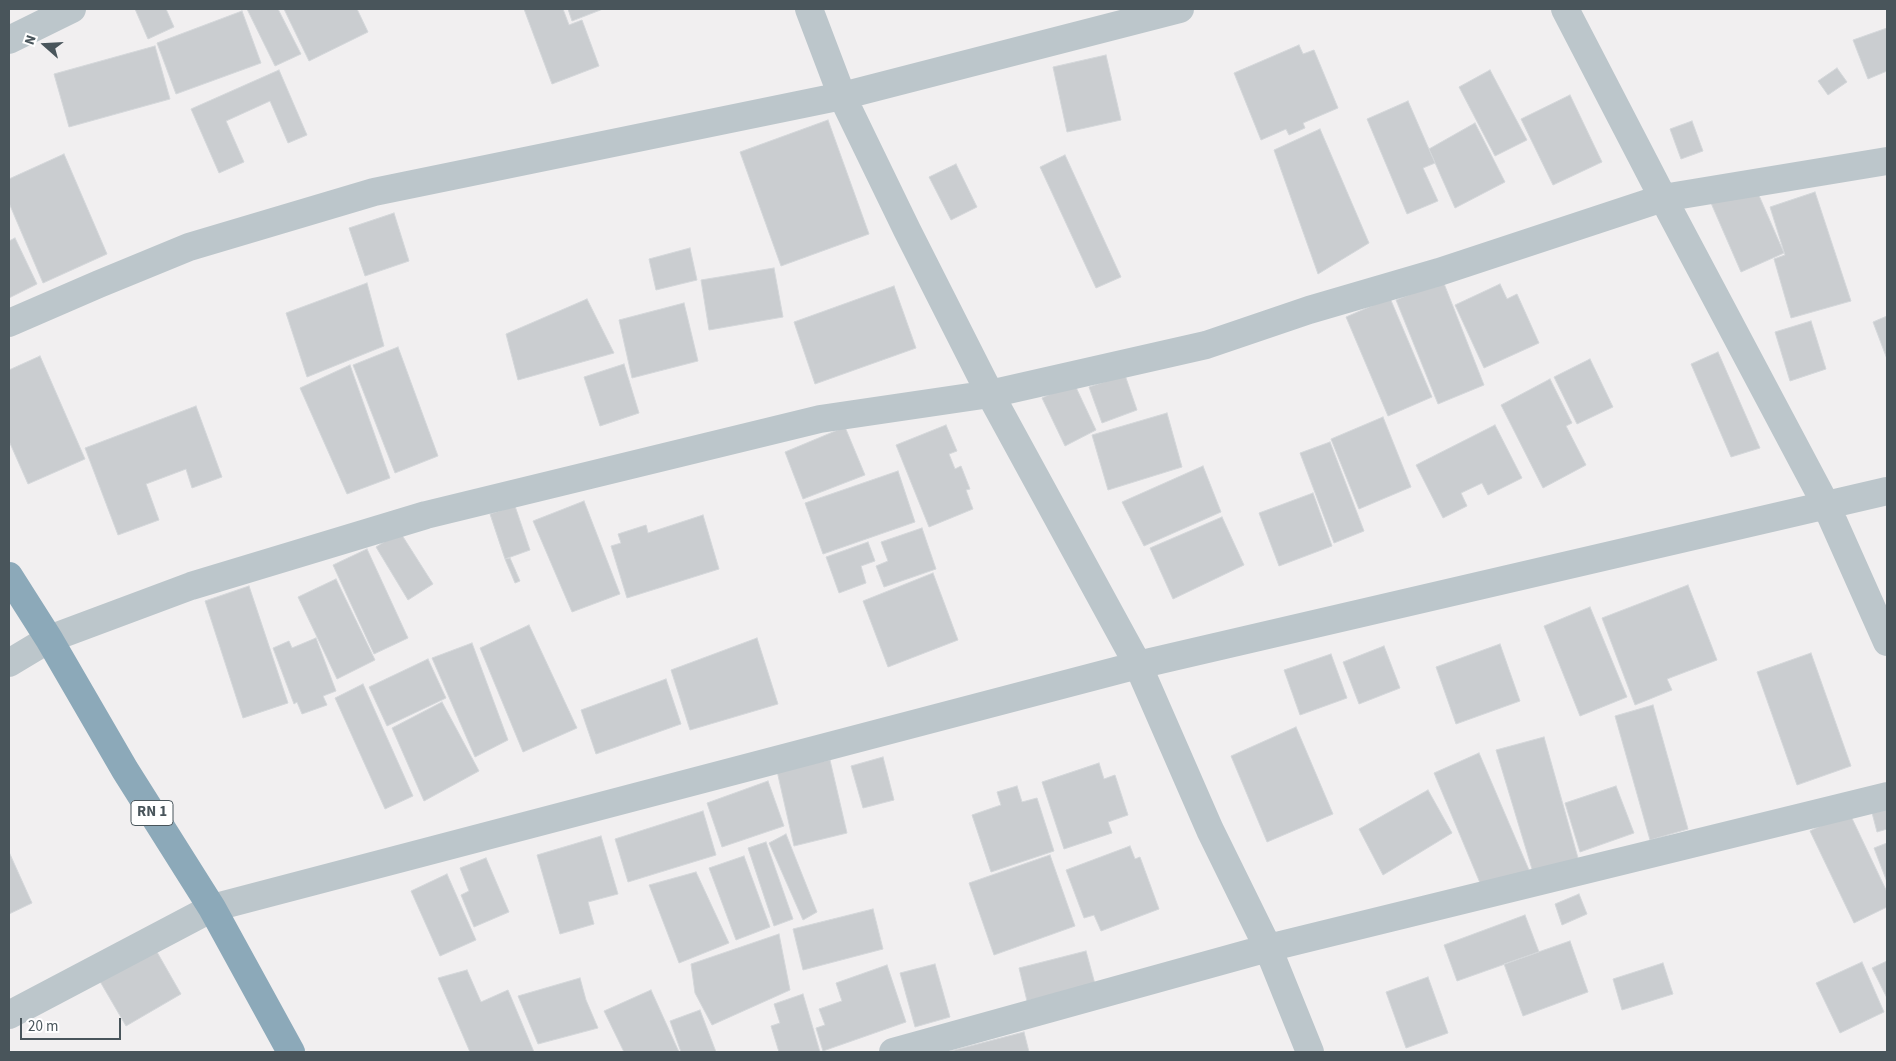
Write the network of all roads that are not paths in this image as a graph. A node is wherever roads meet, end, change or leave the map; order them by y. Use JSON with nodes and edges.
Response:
{"nodes":[{"id":1,"x":72,"y":9,"type":"edge"},
{"id":2,"x":809,"y":9,"type":"edge"},
{"id":3,"x":1180,"y":9,"type":"edge"},
{"id":4,"x":1565,"y":9,"type":"edge"},
{"id":5,"x":9,"y":40,"type":"edge"},
{"id":6,"x":842,"y":96,"type":"junction"},
{"id":7,"x":1887,"y":161,"type":"edge"},
{"id":8,"x":1663,"y":198,"type":"junction"},
{"id":9,"x":9,"y":323,"type":"edge"},
{"id":10,"x":990,"y":394,"type":"junction"},
{"id":11,"x":1887,"y":491,"type":"edge"},
{"id":12,"x":1826,"y":505,"type":"junction"},
{"id":13,"x":9,"y":576,"type":"edge"},
{"id":14,"x":48,"y":639,"type":"junction"},
{"id":15,"x":1887,"y":642,"type":"edge"},
{"id":16,"x":9,"y":663,"type":"edge"},
{"id":17,"x":1138,"y":665,"type":"junction"},
{"id":18,"x":1887,"y":796,"type":"edge"},
{"id":19,"x":212,"y":908,"type":"junction"},
{"id":20,"x":1268,"y":948,"type":"junction"},
{"id":21,"x":9,"y":1015,"type":"edge"},
{"id":22,"x":291,"y":1052,"type":"edge"},
{"id":23,"x":893,"y":1052,"type":"edge"},
{"id":24,"x":1310,"y":1052,"type":"edge"}],
"edges":[{"from":1,"to":5,"type":"street"},
{"from":2,"to":6,"type":"street"},
{"from":3,"to":6,"type":"street"},
{"from":4,"to":8,"type":"street"},
{"from":6,"to":9,"type":"street"},
{"from":6,"to":10,"type":"street"},
{"from":7,"to":8,"type":"street"},
{"from":8,"to":10,"type":"street"},
{"from":8,"to":12,"type":"street"},
{"from":10,"to":14,"type":"street"},
{"from":10,"to":17,"type":"street"},
{"from":11,"to":12,"type":"street"},
{"from":12,"to":15,"type":"street"},
{"from":12,"to":17,"type":"street"},
{"from":13,"to":14,"type":"highway","number":"RN 1"},
{"from":14,"to":16,"type":"street"},
{"from":14,"to":19,"type":"highway","number":"RN 1"},
{"from":17,"to":19,"type":"street"},
{"from":17,"to":20,"type":"street"},
{"from":18,"to":20,"type":"street"},
{"from":19,"to":21,"type":"street"},
{"from":19,"to":22,"type":"highway","number":"RN 1"},
{"from":20,"to":23,"type":"street"},
{"from":20,"to":24,"type":"street"}]}
